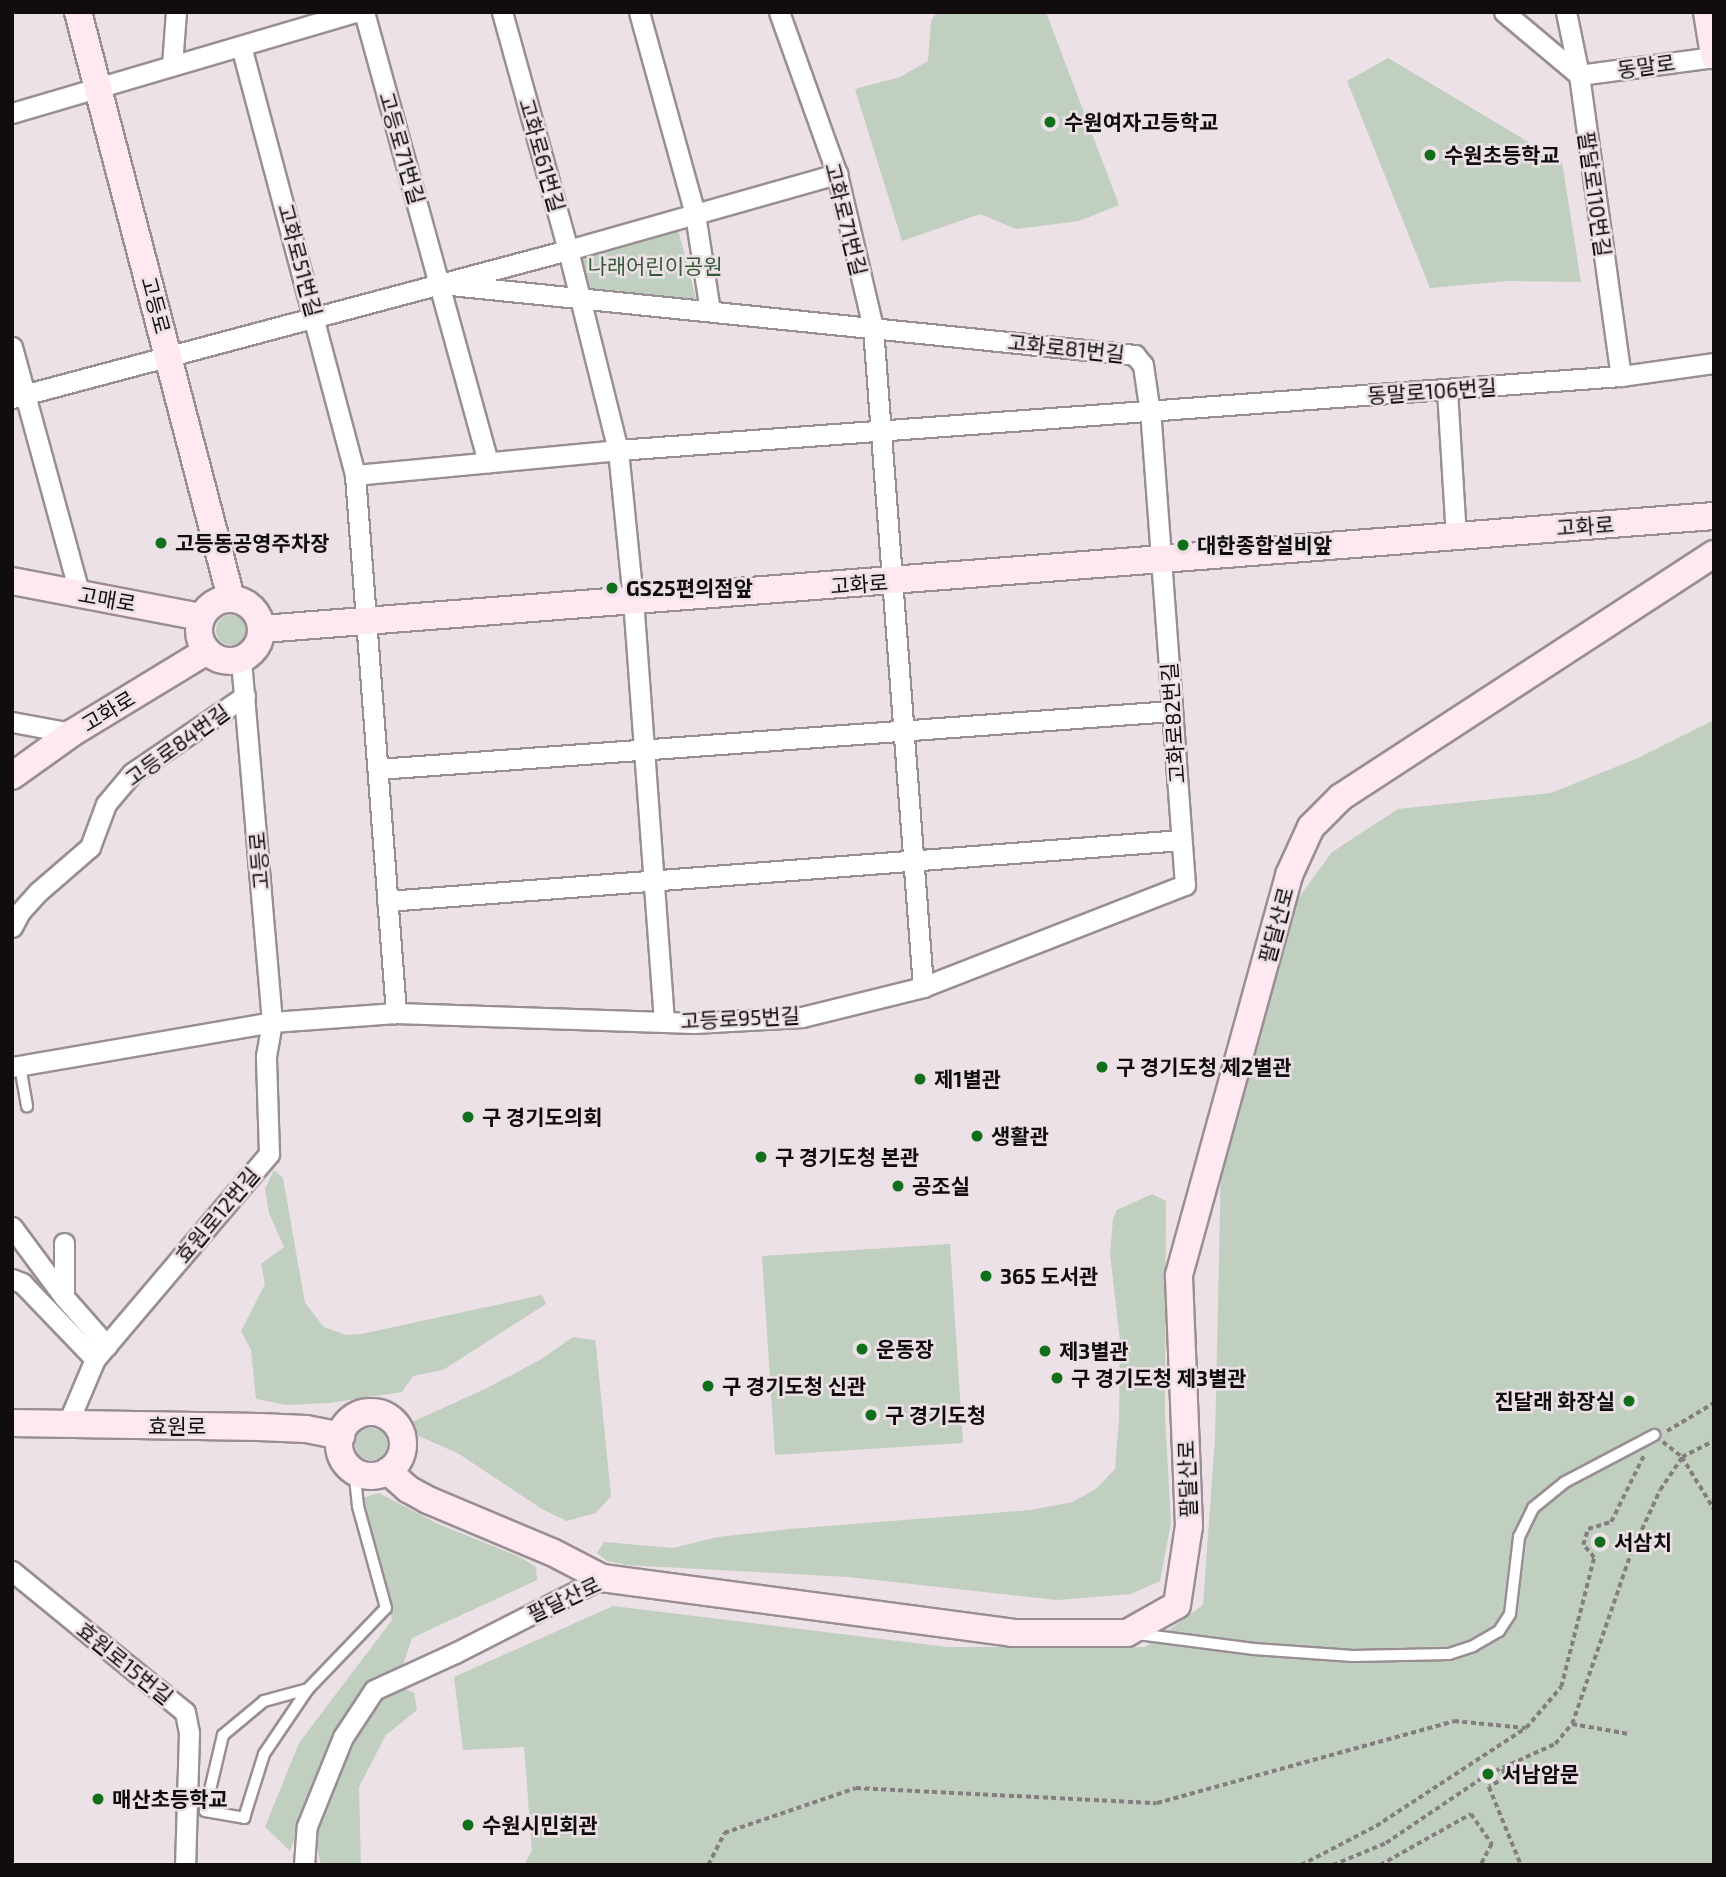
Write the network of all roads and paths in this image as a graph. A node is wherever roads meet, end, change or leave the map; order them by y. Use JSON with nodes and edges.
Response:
{"nodes":[{"id":1,"x":78,"y":12,"type":"edge"},
{"id":2,"x":176,"y":12,"type":"edge"},
{"id":3,"x":356,"y":12,"type":"edge"},
{"id":4,"x":364,"y":12,"type":"edge"},
{"id":5,"x":502,"y":12,"type":"edge"},
{"id":6,"x":639,"y":12,"type":"edge"},
{"id":7,"x":779,"y":12,"type":"edge"},
{"id":8,"x":1504,"y":12,"type":"edge"},
{"id":9,"x":1566,"y":12,"type":"edge"},
{"id":10,"x":1707,"y":12,"type":"edge"},
{"id":11,"x":242,"y":46,"type":"junction"},
{"id":12,"x":1714,"y":56,"type":"edge"},
{"id":13,"x":172,"y":65,"type":"junction"},
{"id":14,"x":1578,"y":75,"type":"junction"},
{"id":15,"x":99,"y":89,"type":"junction"},
{"id":16,"x":12,"y":113,"type":"edge"},
{"id":17,"x":837,"y":174,"type":"junction"},
{"id":18,"x":695,"y":214,"type":"junction"},
{"id":19,"x":568,"y":250,"type":"junction"},
{"id":20,"x":441,"y":284,"type":"junction"},
{"id":21,"x":580,"y":299,"type":"junction"},
{"id":22,"x":710,"y":312,"type":"junction"},
{"id":23,"x":315,"y":317,"type":"junction"},
{"id":24,"x":873,"y":328,"type":"junction"},
{"id":25,"x":12,"y":346,"type":"edge"},
{"id":26,"x":170,"y":357,"type":"junction"},
{"id":27,"x":1714,"y":363,"type":"edge"},
{"id":28,"x":1621,"y":376,"type":"junction"},
{"id":29,"x":1447,"y":390,"type":"junction"},
{"id":30,"x":19,"y":397,"type":"edge"},
{"id":31,"x":1150,"y":413,"type":"junction"},
{"id":32,"x":883,"y":432,"type":"junction"},
{"id":33,"x":618,"y":450,"type":"junction"},
{"id":34,"x":488,"y":462,"type":"junction"},
{"id":35,"x":355,"y":475,"type":"junction"},
{"id":36,"x":1714,"y":516,"type":"edge"},
{"id":37,"x":1456,"y":536,"type":"junction"},
{"id":38,"x":1714,"y":554,"type":"edge"},
{"id":39,"x":1162,"y":560,"type":"junction"},
{"id":40,"x":12,"y":581,"type":"edge"},
{"id":41,"x":894,"y":581,"type":"junction"},
{"id":42,"x":80,"y":594,"type":"junction"},
{"id":43,"x":231,"y":598,"type":"junction"},
{"id":44,"x":633,"y":599,"type":"junction"},
{"id":45,"x":201,"y":617,"type":"junction"},
{"id":46,"x":367,"y":619,"type":"junction"},
{"id":47,"x":262,"y":629,"type":"junction"},
{"id":48,"x":207,"y":651,"type":"junction"},
{"id":49,"x":241,"y":659,"type":"junction"},
{"id":50,"x":245,"y":696,"type":"junction"},
{"id":51,"x":1171,"y":710,"type":"junction"},
{"id":52,"x":12,"y":722,"type":"edge"},
{"id":53,"x":903,"y":730,"type":"junction"},
{"id":54,"x":72,"y":733,"type":"junction"},
{"id":55,"x":644,"y":749,"type":"junction"},
{"id":56,"x":378,"y":769,"type":"junction"},
{"id":57,"x":12,"y":776,"type":"edge"},
{"id":58,"x":1181,"y":840,"type":"junction"},
{"id":59,"x":912,"y":860,"type":"junction"},
{"id":60,"x":653,"y":879,"type":"junction"},
{"id":61,"x":1185,"y":885,"type":"joint"},
{"id":62,"x":387,"y":901,"type":"junction"},
{"id":63,"x":12,"y":927,"type":"edge"},
{"id":64,"x":923,"y":987,"type":"junction"},
{"id":65,"x":397,"y":1013,"type":"junction"},
{"id":66,"x":664,"y":1021,"type":"junction"},
{"id":67,"x":272,"y":1022,"type":"junction"},
{"id":68,"x":16,"y":1067,"type":"edge"},
{"id":69,"x":27,"y":1106,"type":"dead end"},
{"id":70,"x":12,"y":1227,"type":"edge"},
{"id":71,"x":64,"y":1242,"type":"dead end"},
{"id":72,"x":12,"y":1279,"type":"edge"},
{"id":73,"x":64,"y":1297,"type":"junction"},
{"id":74,"x":101,"y":1352,"type":"junction"},
{"id":75,"x":1714,"y":1403,"type":"edge"},
{"id":76,"x":12,"y":1423,"type":"edge"},
{"id":77,"x":67,"y":1425,"type":"junction"},
{"id":78,"x":341,"y":1436,"type":"junction"},
{"id":79,"x":1654,"y":1436,"type":"junction"},
{"id":80,"x":1714,"y":1441,"type":"edge"},
{"id":81,"x":1682,"y":1457,"type":"junction"},
{"id":82,"x":354,"y":1471,"type":"junction"},
{"id":83,"x":388,"y":1471,"type":"junction"},
{"id":84,"x":1714,"y":1510,"type":"edge"},
{"id":85,"x":12,"y":1571,"type":"edge"},
{"id":86,"x":602,"y":1578,"type":"junction"},
{"id":87,"x":1127,"y":1633,"type":"junction"},
{"id":88,"x":308,"y":1689,"type":"junction"},
{"id":89,"x":1573,"y":1724,"type":"junction"},
{"id":90,"x":1526,"y":1728,"type":"junction"},
{"id":91,"x":1629,"y":1734,"type":"dead end"},
{"id":92,"x":1502,"y":1768,"type":"junction"},
{"id":93,"x":1495,"y":1771,"type":"dead end"},
{"id":94,"x":1482,"y":1778,"type":"dead end"},
{"id":95,"x":185,"y":1865,"type":"edge"},
{"id":96,"x":304,"y":1865,"type":"edge"},
{"id":97,"x":708,"y":1865,"type":"edge"},
{"id":98,"x":1301,"y":1865,"type":"edge"},
{"id":99,"x":1333,"y":1865,"type":"edge"},
{"id":100,"x":1380,"y":1865,"type":"edge"},
{"id":101,"x":1481,"y":1865,"type":"edge"},
{"id":102,"x":1521,"y":1865,"type":"edge"}],
"edges":[{"from":1,"to":15,"type":"street","name":"고등로"},
{"from":2,"to":13,"type":"street"},
{"from":3,"to":11,"type":"street"},
{"from":4,"to":20,"type":"street","name":"고등로71번길"},
{"from":5,"to":19,"type":"street","name":"고화로61번길"},
{"from":6,"to":18,"type":"street"},
{"from":7,"to":17,"type":"street","name":"고화로71번길"},
{"from":8,"to":14,"type":"street"},
{"from":9,"to":14,"type":"street","name":"팔달로110번길"},
{"from":10,"to":12,"type":"street","name":"동말로"},
{"from":11,"to":13,"type":"street"},
{"from":11,"to":23,"type":"street","name":"고화로51번길"},
{"from":12,"to":14,"type":"street","name":"동말로"},
{"from":13,"to":15,"type":"street"},
{"from":14,"to":28,"type":"street","name":"팔달로110번길"},
{"from":15,"to":16,"type":"street"},
{"from":15,"to":26,"type":"street","name":"고등로"},
{"from":17,"to":18,"type":"street"},
{"from":17,"to":24,"type":"street","name":"고화로71번길"},
{"from":18,"to":19,"type":"street"},
{"from":18,"to":22,"type":"street"},
{"from":19,"to":20,"type":"street"},
{"from":19,"to":21,"type":"street","name":"고화로61번길"},
{"from":20,"to":21,"type":"street"},
{"from":20,"to":23,"type":"street"},
{"from":20,"to":34,"type":"street","name":"고등로71번길"},
{"from":21,"to":22,"type":"street"},
{"from":21,"to":33,"type":"street","name":"고화로61번길"},
{"from":22,"to":24,"type":"street"},
{"from":23,"to":26,"type":"street"},
{"from":23,"to":35,"type":"street","name":"고화로51번길"},
{"from":24,"to":31,"type":"street","name":"고화로81번길"},
{"from":24,"to":32,"type":"street","name":"고화로71번길"},
{"from":25,"to":30,"type":"street"},
{"from":26,"to":30,"type":"street"},
{"from":26,"to":43,"type":"street","name":"고등로"},
{"from":27,"to":28,"type":"street","name":"동말로106번길"},
{"from":28,"to":29,"type":"street","name":"동말로106번길"},
{"from":29,"to":31,"type":"street","name":"동말로106번길"},
{"from":29,"to":37,"type":"street"},
{"from":30,"to":42,"type":"street"},
{"from":31,"to":32,"type":"street"},
{"from":31,"to":39,"type":"street","name":"고화로81번길"},
{"from":32,"to":33,"type":"street"},
{"from":32,"to":41,"type":"street","name":"고화로71번길"},
{"from":33,"to":34,"type":"street"},
{"from":33,"to":44,"type":"street","name":"고화로61번길"},
{"from":34,"to":35,"type":"street"},
{"from":35,"to":46,"type":"street","name":"고화로51번길"},
{"from":36,"to":37,"type":"street","name":"고화로"},
{"from":37,"to":39,"type":"street","name":"고화로"},
{"from":38,"to":87,"type":"street","name":"팔달산로"},
{"from":39,"to":41,"type":"street","name":"고화로"},
{"from":39,"to":51,"type":"street","name":"고화로82번길"},
{"from":40,"to":42,"type":"street","name":"고매로"},
{"from":41,"to":44,"type":"street","name":"고화로"},
{"from":41,"to":53,"type":"street","name":"고화로71번길"},
{"from":42,"to":45,"type":"street","name":"고매로"},
{"from":43,"to":45,"type":"street"},
{"from":43,"to":47,"type":"street"},
{"from":44,"to":46,"type":"street","name":"고화로"},
{"from":44,"to":55,"type":"street","name":"고화로61번길"},
{"from":45,"to":48,"type":"street"},
{"from":46,"to":47,"type":"street","name":"고화로"},
{"from":46,"to":56,"type":"street","name":"고화로51번길"},
{"from":47,"to":49,"type":"street"},
{"from":48,"to":49,"type":"street"},
{"from":48,"to":54,"type":"street","name":"고화로"},
{"from":49,"to":50,"type":"street","name":"고등로"},
{"from":50,"to":63,"type":"street","name":"고등로84번길"},
{"from":50,"to":67,"type":"street","name":"고등로"},
{"from":51,"to":53,"type":"street"},
{"from":51,"to":58,"type":"street","name":"고화로82번길"},
{"from":52,"to":54,"type":"street"},
{"from":53,"to":55,"type":"street"},
{"from":53,"to":59,"type":"street","name":"고화로71번길"},
{"from":54,"to":57,"type":"street","name":"고화로"},
{"from":55,"to":56,"type":"street"},
{"from":55,"to":60,"type":"street","name":"고화로61번길"},
{"from":56,"to":62,"type":"street","name":"고화로51번길"},
{"from":58,"to":59,"type":"street"},
{"from":58,"to":61,"type":"street","name":"고화로82번길"},
{"from":59,"to":60,"type":"street"},
{"from":59,"to":64,"type":"street","name":"고화로71번길"},
{"from":60,"to":62,"type":"street"},
{"from":60,"to":66,"type":"street","name":"고화로61번길"},
{"from":61,"to":64,"type":"street","name":"고등로95번길"},
{"from":62,"to":65,"type":"street","name":"고화로51번길"},
{"from":64,"to":66,"type":"street","name":"고등로95번길"},
{"from":65,"to":66,"type":"street","name":"고등로95번길"},
{"from":65,"to":67,"type":"street","name":"고등로95번길"},
{"from":67,"to":68,"type":"street","name":"고등로95번길"},
{"from":67,"to":74,"type":"street","name":"효원로12번길"},
{"from":68,"to":69,"type":"lane"},
{"from":70,"to":73,"type":"street"},
{"from":71,"to":73,"type":"street"},
{"from":72,"to":74,"type":"street"},
{"from":73,"to":74,"type":"street"},
{"from":74,"to":77,"type":"street","name":"효원로12번길"},
{"from":75,"to":79,"type":"path"},
{"from":76,"to":77,"type":"street","name":"효원로"},
{"from":77,"to":78,"type":"street","name":"효원로"},
{"from":78,"to":82,"type":"street"},
{"from":78,"to":83,"type":"street"},
{"from":79,"to":81,"type":"path"},
{"from":79,"to":87,"type":"lane"},
{"from":79,"to":90,"type":"path"},
{"from":80,"to":81,"type":"path"},
{"from":81,"to":84,"type":"path"},
{"from":81,"to":89,"type":"path"},
{"from":82,"to":83,"type":"street"},
{"from":82,"to":88,"type":"lane"},
{"from":83,"to":86,"type":"street"},
{"from":85,"to":95,"type":"street","name":"효원로15번길"},
{"from":86,"to":87,"type":"street","name":"팔달산로"},
{"from":86,"to":96,"type":"street","name":"팔달산로"},
{"from":88,"to":88,"type":"lane"},
{"from":89,"to":91,"type":"path"},
{"from":89,"to":92,"type":"path"},
{"from":90,"to":97,"type":"path"},
{"from":90,"to":98,"type":"path"},
{"from":92,"to":93,"type":"path"},
{"from":92,"to":102,"type":"path"},
{"from":94,"to":99,"type":"path"},
{"from":100,"to":101,"type":"path"}]}
